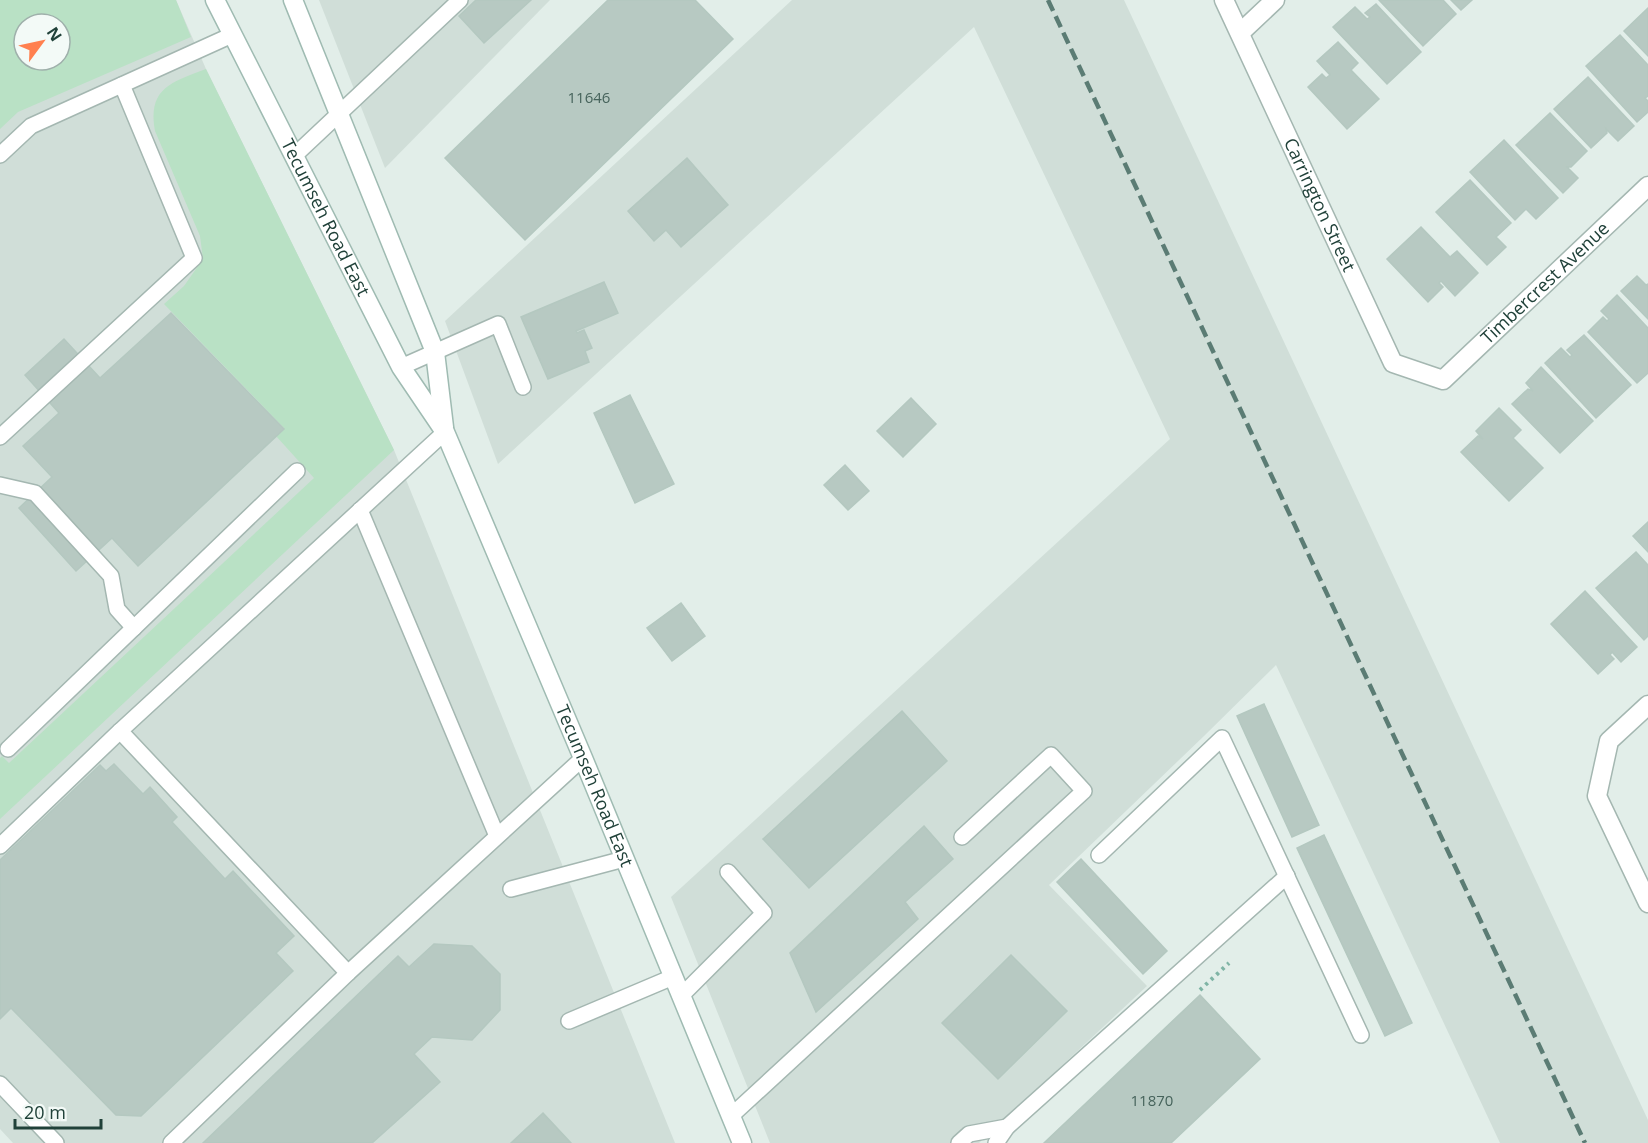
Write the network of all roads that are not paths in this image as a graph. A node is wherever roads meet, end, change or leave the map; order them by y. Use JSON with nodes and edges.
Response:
{"nodes":[{"id":1,"x":214,"y":0,"type":"edge"},
{"id":2,"x":293,"y":0,"type":"edge"},
{"id":3,"x":460,"y":0,"type":"edge"},
{"id":4,"x":1224,"y":0,"type":"edge"},
{"id":5,"x":1275,"y":0,"type":"edge"},
{"id":6,"x":1240,"y":33,"type":"junction"},
{"id":7,"x":232,"y":34,"type":"junction"},
{"id":8,"x":122,"y":85,"type":"junction"},
{"id":9,"x":339,"y":113,"type":"junction"},
{"id":10,"x":0,"y":155,"type":"edge"},
{"id":11,"x":294,"y":156,"type":"junction"},
{"id":12,"x":1648,"y":186,"type":"edge"},
{"id":13,"x":435,"y":352,"type":"junction"},
{"id":14,"x":401,"y":367,"type":"junction"},
{"id":15,"x":1443,"y":380,"type":"joint"},
{"id":16,"x":523,"y":387,"type":"dead end"},
{"id":17,"x":445,"y":432,"type":"junction"},
{"id":18,"x":0,"y":437,"type":"edge"},
{"id":19,"x":297,"y":471,"type":"dead end"},
{"id":20,"x":0,"y":485,"type":"edge"},
{"id":21,"x":360,"y":510,"type":"junction"},
{"id":22,"x":134,"y":628,"type":"junction"},
{"id":23,"x":1648,"y":705,"type":"edge"},
{"id":24,"x":120,"y":731,"type":"junction"},
{"id":25,"x":8,"y":749,"type":"dead end"},
{"id":26,"x":583,"y":758,"type":"junction"},
{"id":27,"x":497,"y":836,"type":"junction"},
{"id":28,"x":962,"y":837,"type":"dead end"},
{"id":29,"x":0,"y":846,"type":"edge"},
{"id":30,"x":1099,"y":855,"type":"dead end"},
{"id":31,"x":624,"y":859,"type":"junction"},
{"id":32,"x":728,"y":872,"type":"dead end"},
{"id":33,"x":1287,"y":876,"type":"junction"},
{"id":34,"x":511,"y":889,"type":"dead end"},
{"id":35,"x":1648,"y":903,"type":"edge"},
{"id":36,"x":348,"y":974,"type":"junction"},
{"id":37,"x":673,"y":976,"type":"junction"},
{"id":38,"x":681,"y":996,"type":"junction"},
{"id":39,"x":569,"y":1021,"type":"dead end"},
{"id":40,"x":1362,"y":1035,"type":"dead end"},
{"id":41,"x":0,"y":1084,"type":"edge"},
{"id":42,"x":731,"y":1116,"type":"junction"},
{"id":43,"x":1007,"y":1127,"type":"junction"},
{"id":44,"x":56,"y":1143,"type":"edge"},
{"id":45,"x":171,"y":1143,"type":"edge"},
{"id":46,"x":742,"y":1143,"type":"edge"},
{"id":47,"x":959,"y":1143,"type":"edge"},
{"id":48,"x":996,"y":1143,"type":"edge"}],
"edges":[{"from":1,"to":7,"type":"main road","name":"Tecumseh Road East"},
{"from":2,"to":9,"type":"main road","name":"Tecumseh Road East"},
{"from":3,"to":9,"type":"lane"},
{"from":4,"to":6,"type":"main road","name":"Carrington Street"},
{"from":5,"to":6,"type":"main road"},
{"from":6,"to":15,"type":"main road","name":"Carrington Street"},
{"from":7,"to":8,"type":"lane"},
{"from":7,"to":11,"type":"main road","name":"Tecumseh Road East"},
{"from":8,"to":10,"type":"lane"},
{"from":8,"to":18,"type":"lane"},
{"from":9,"to":11,"type":"lane"},
{"from":9,"to":13,"type":"main road","name":"Tecumseh Road East"},
{"from":11,"to":14,"type":"main road","name":"Tecumseh Road East"},
{"from":12,"to":15,"type":"main road","name":"Timbercrest Avenue"},
{"from":13,"to":14,"type":"lane"},
{"from":13,"to":16,"type":"lane"},
{"from":13,"to":17,"type":"main road","name":"Tecumseh Road East"},
{"from":14,"to":17,"type":"main road","name":"Tecumseh Road East"},
{"from":17,"to":21,"type":"lane"},
{"from":17,"to":26,"type":"main road","name":"Tecumseh Road East"},
{"from":19,"to":22,"type":"lane"},
{"from":20,"to":22,"type":"lane"},
{"from":21,"to":24,"type":"lane"},
{"from":21,"to":27,"type":"lane"},
{"from":22,"to":25,"type":"lane"},
{"from":23,"to":35,"type":"main road"},
{"from":24,"to":29,"type":"lane"},
{"from":24,"to":36,"type":"lane"},
{"from":26,"to":27,"type":"lane"},
{"from":26,"to":31,"type":"main road","name":"Tecumseh Road East"},
{"from":27,"to":36,"type":"lane"},
{"from":28,"to":42,"type":"lane"},
{"from":30,"to":33,"type":"lane"},
{"from":31,"to":34,"type":"lane"},
{"from":31,"to":37,"type":"main road","name":"Tecumseh Road East"},
{"from":32,"to":38,"type":"lane"},
{"from":33,"to":40,"type":"lane"},
{"from":33,"to":43,"type":"lane"},
{"from":36,"to":45,"type":"lane"},
{"from":37,"to":38,"type":"main road","name":"Tecumseh Road East"},
{"from":37,"to":39,"type":"lane"},
{"from":38,"to":42,"type":"main road","name":"Tecumseh Road East"},
{"from":41,"to":44,"type":"lane"},
{"from":42,"to":46,"type":"main road","name":"Tecumseh Road East"},
{"from":43,"to":47,"type":"lane"},
{"from":43,"to":48,"type":"lane"}]}
